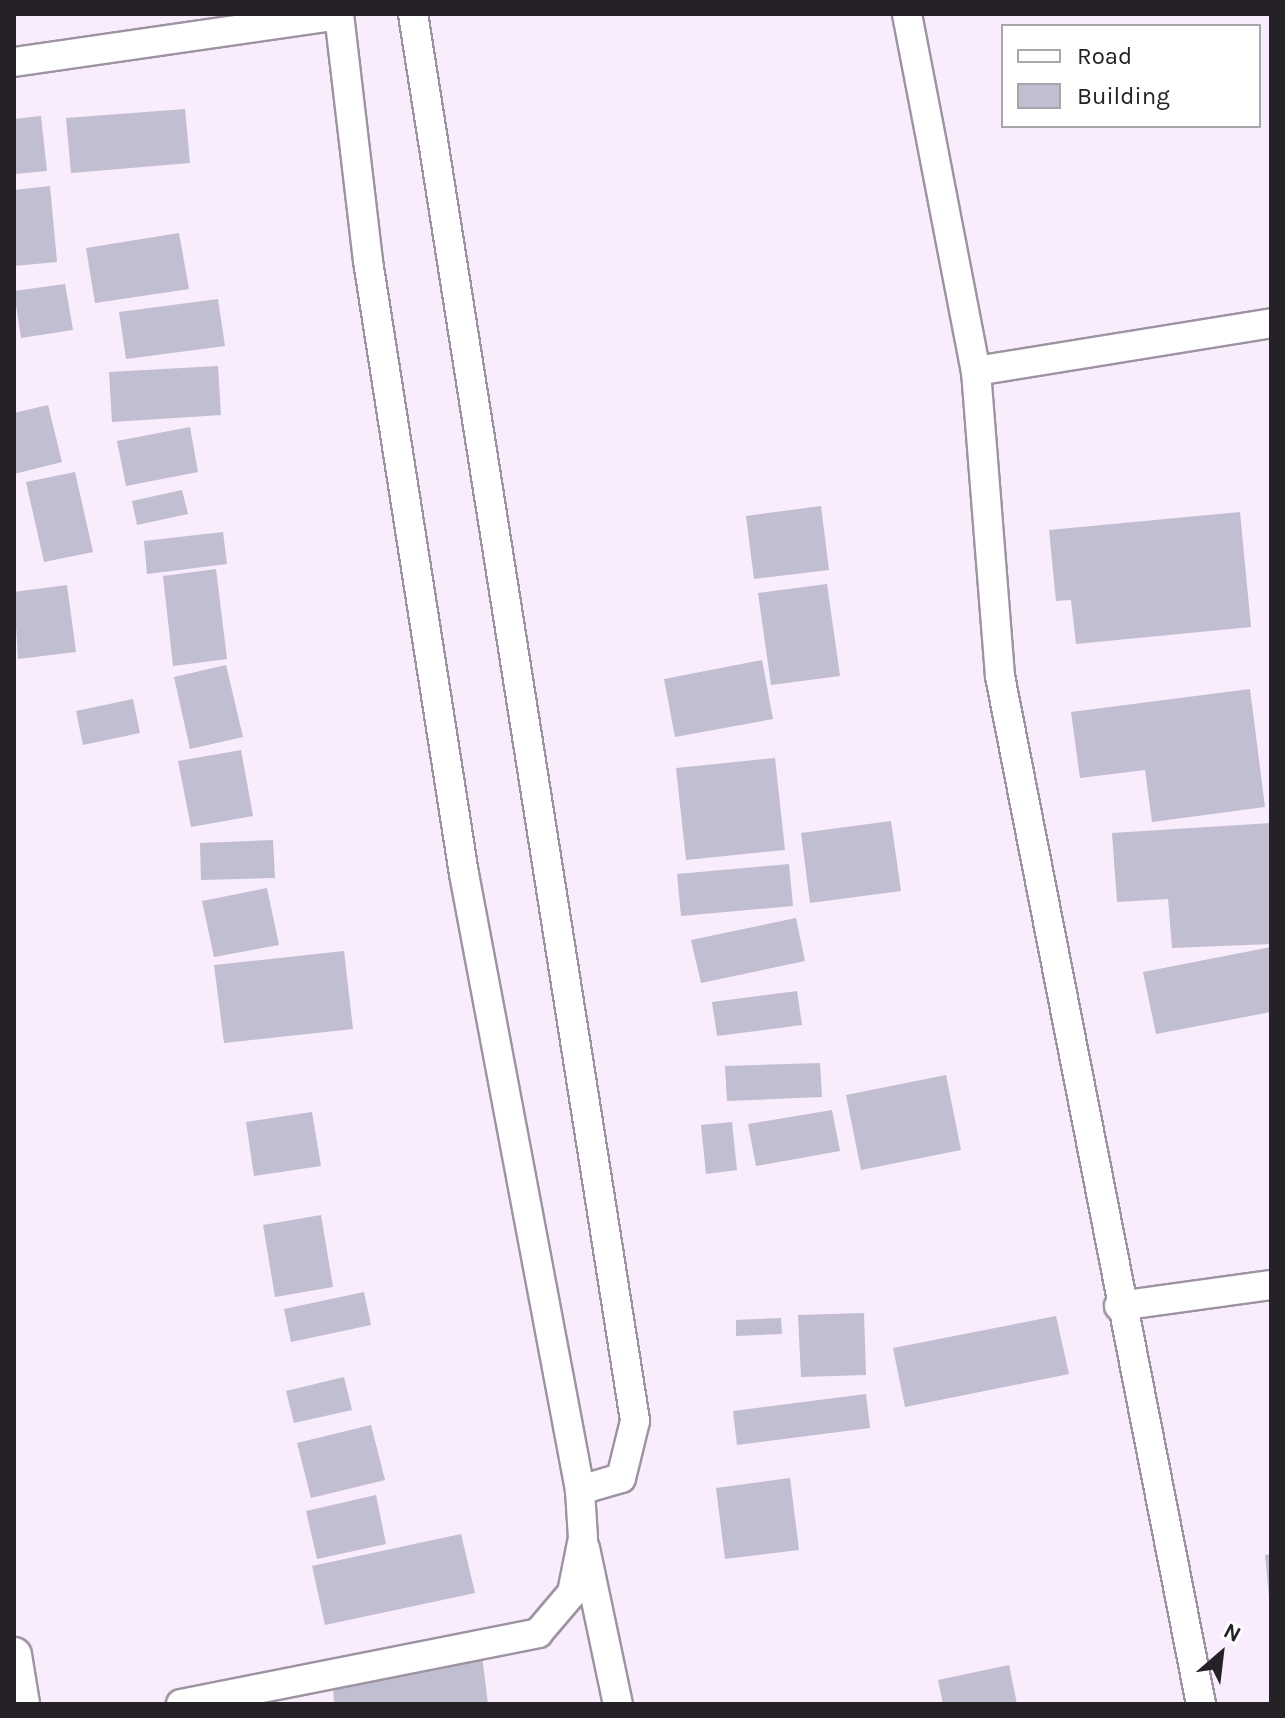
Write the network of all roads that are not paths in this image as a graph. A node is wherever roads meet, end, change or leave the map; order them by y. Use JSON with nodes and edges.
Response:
{"nodes":[{"id":1,"x":413,"y":14,"type":"edge"},
{"id":2,"x":907,"y":14,"type":"edge"},
{"id":3,"x":339,"y":15,"type":"edge"},
{"id":4,"x":14,"y":62,"type":"edge"},
{"id":5,"x":1271,"y":323,"type":"edge"},
{"id":6,"x":976,"y":371,"type":"junction"},
{"id":7,"x":1271,"y":1285,"type":"edge"},
{"id":8,"x":1119,"y":1306,"type":"junction"},
{"id":9,"x":580,"y":1490,"type":"junction"},
{"id":10,"x":583,"y":1538,"type":"junction"},
{"id":11,"x":14,"y":1655,"type":"edge"},
{"id":12,"x":22,"y":1704,"type":"edge"},
{"id":13,"x":181,"y":1704,"type":"edge"},
{"id":14,"x":618,"y":1704,"type":"edge"},
{"id":15,"x":1201,"y":1704,"type":"edge"}],
"edges":[{"from":1,"to":9,"type":"street"},
{"from":2,"to":6,"type":"street"},
{"from":3,"to":4,"type":"street"},
{"from":3,"to":9,"type":"street"},
{"from":5,"to":6,"type":"street"},
{"from":6,"to":8,"type":"street"},
{"from":7,"to":8,"type":"street"},
{"from":8,"to":15,"type":"street"},
{"from":9,"to":10,"type":"street"},
{"from":10,"to":13,"type":"street"},
{"from":10,"to":14,"type":"street"},
{"from":11,"to":12,"type":"street"}]}
